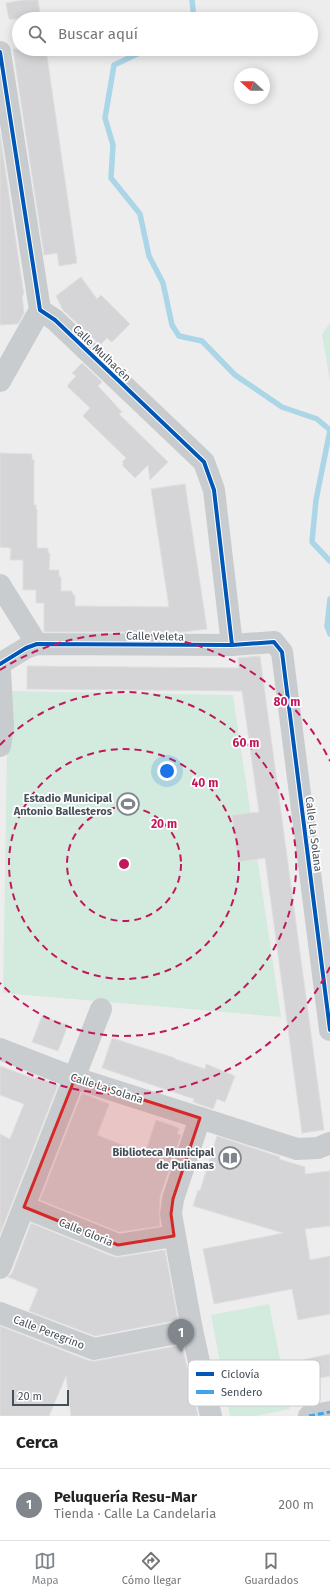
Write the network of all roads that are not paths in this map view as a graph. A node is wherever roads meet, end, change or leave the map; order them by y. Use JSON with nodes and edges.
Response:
{"nodes":[{"id":1,"x":0,"y":52,"type":"edge"},
{"id":2,"x":40,"y":310,"type":"junction"},
{"id":3,"x":0,"y":381,"type":"edge"},
{"id":4,"x":0,"y":585,"type":"edge"},
{"id":5,"x":274,"y":642,"type":"joint"},
{"id":6,"x":37,"y":644,"type":"junction"},
{"id":7,"x":232,"y":645,"type":"junction"},
{"id":8,"x":0,"y":664,"type":"edge"},
{"id":9,"x":0,"y":670,"type":"edge"},
{"id":10,"x":0,"y":746,"type":"edge"},
{"id":11,"x":101,"y":1009,"type":"dead end"},
{"id":12,"x":330,"y":1030,"type":"edge"},
{"id":13,"x":0,"y":1049,"type":"edge"},
{"id":14,"x":75,"y":1078,"type":"junction"},
{"id":15,"x":200,"y":1118,"type":"junction"},
{"id":16,"x":330,"y":1143,"type":"edge"},
{"id":17,"x":24,"y":1207,"type":"junction"},
{"id":18,"x":174,"y":1236,"type":"junction"},
{"id":19,"x":0,"y":1268,"type":"edge"},
{"id":20,"x":0,"y":1313,"type":"edge"},
{"id":21,"x":192,"y":1330,"type":"junction"},
{"id":22,"x":198,"y":1360,"type":"edge"},
{"id":23,"x":208,"y":1406,"type":"edge"},
{"id":24,"x":330,"y":1412,"type":"edge"},
{"id":25,"x":210,"y":1416,"type":"edge"},
{"id":26,"x":309,"y":1416,"type":"edge"}],
"edges":[{"from":1,"to":2,"type":"street"},
{"from":2,"to":3,"type":"street"},
{"from":2,"to":7,"type":"street","name":"Calle Mulhacén"},
{"from":4,"to":6,"type":"street"},
{"from":5,"to":7,"type":"street","name":"Calle Veleta"},
{"from":5,"to":12,"type":"street","name":"Calle La Solana"},
{"from":6,"to":7,"type":"street","name":"Calle Veleta"},
{"from":6,"to":8,"type":"street"},
{"from":9,"to":10,"type":"street"},
{"from":11,"to":14,"type":"street"},
{"from":13,"to":14,"type":"street","name":"Calle La Solana"},
{"from":14,"to":15,"type":"street","name":"Calle La Solana"},
{"from":14,"to":17,"type":"street"},
{"from":15,"to":16,"type":"street","name":"Calle La Solana"},
{"from":15,"to":18,"type":"street"},
{"from":17,"to":18,"type":"street","name":"Calle Gloria"},
{"from":17,"to":19,"type":"street"},
{"from":18,"to":21,"type":"street"},
{"from":20,"to":21,"type":"street","name":"Calle Peregrino"},
{"from":21,"to":22,"type":"street"},
{"from":23,"to":25,"type":"street"},
{"from":24,"to":26,"type":"street"}]}
